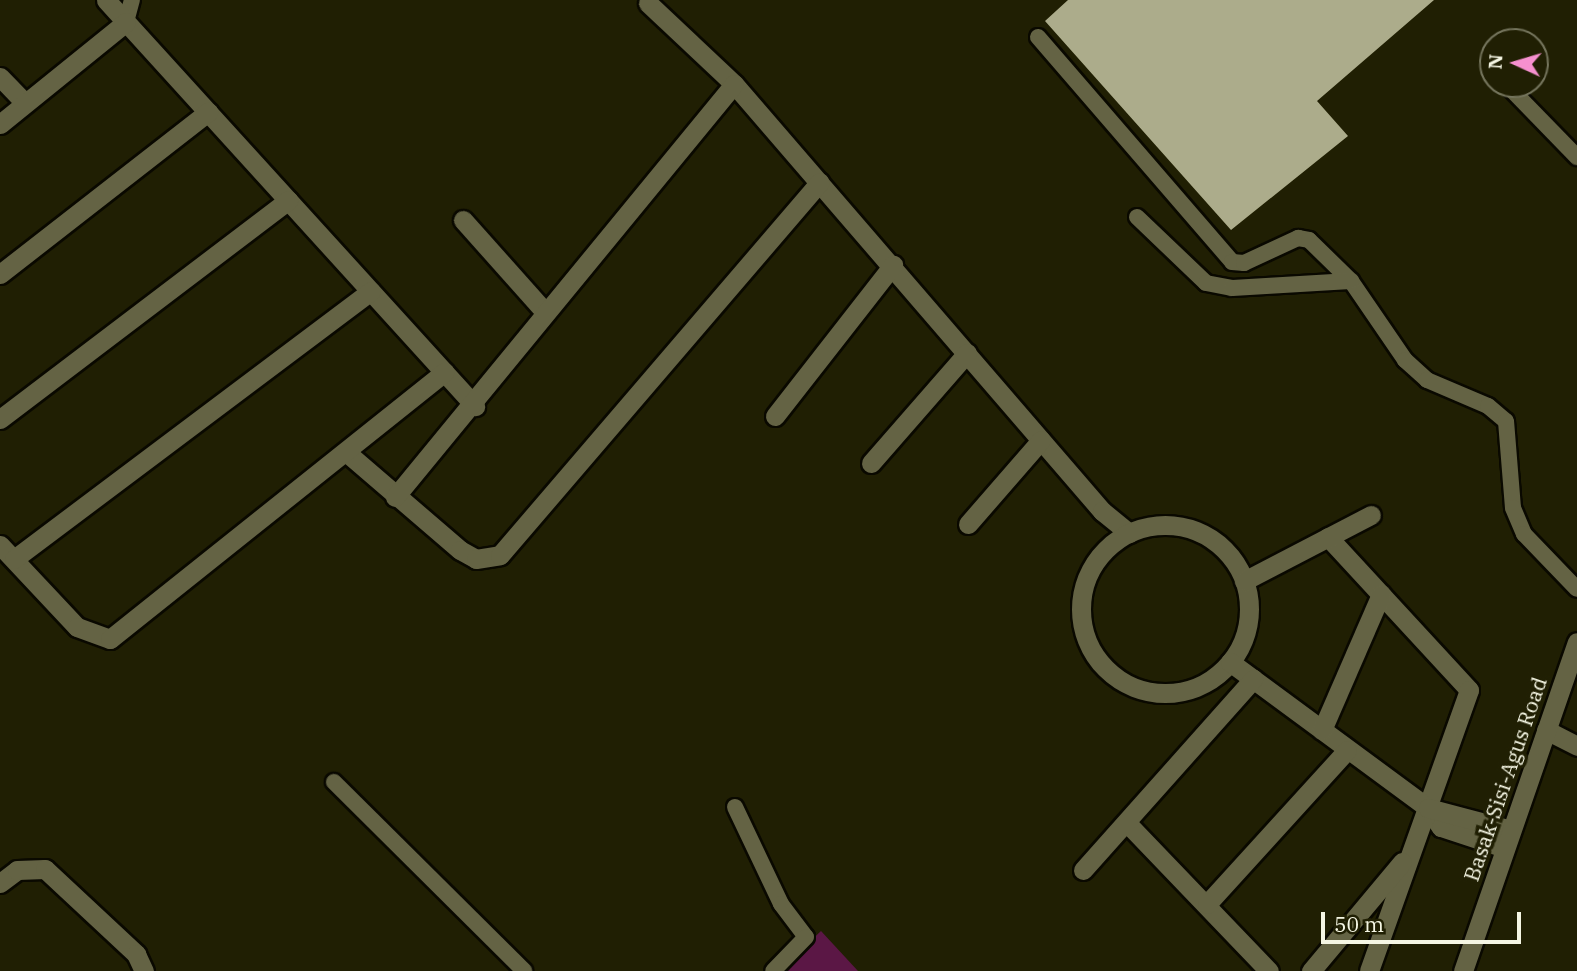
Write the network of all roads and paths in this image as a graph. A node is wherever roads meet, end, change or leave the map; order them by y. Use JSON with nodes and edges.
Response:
{"nodes":[{"id":1,"x":106,"y":0,"type":"edge"},
{"id":2,"x":132,"y":0,"type":"edge"},
{"id":3,"x":648,"y":3,"type":"dead end"},
{"id":4,"x":126,"y":22,"type":"junction"},
{"id":5,"x":1038,"y":37,"type":"dead end"},
{"id":6,"x":0,"y":77,"type":"edge"},
{"id":7,"x":734,"y":84,"type":"junction"},
{"id":8,"x":1520,"y":98,"type":"edge"},
{"id":9,"x":25,"y":103,"type":"junction"},
{"id":10,"x":208,"y":112,"type":"junction"},
{"id":11,"x":0,"y":124,"type":"edge"},
{"id":12,"x":1577,"y":156,"type":"edge"},
{"id":13,"x":820,"y":182,"type":"junction"},
{"id":14,"x":288,"y":200,"type":"junction"},
{"id":15,"x":1137,"y":217,"type":"dead end"},
{"id":16,"x":463,"y":220,"type":"dead end"},
{"id":17,"x":893,"y":265,"type":"junction"},
{"id":18,"x":0,"y":274,"type":"edge"},
{"id":19,"x":1350,"y":281,"type":"junction"},
{"id":20,"x":371,"y":291,"type":"junction"},
{"id":21,"x":544,"y":311,"type":"junction"},
{"id":22,"x":967,"y":353,"type":"junction"},
{"id":23,"x":444,"y":372,"type":"junction"},
{"id":24,"x":475,"y":406,"type":"junction"},
{"id":25,"x":775,"y":416,"type":"dead end"},
{"id":26,"x":0,"y":419,"type":"edge"},
{"id":27,"x":1041,"y":440,"type":"junction"},
{"id":28,"x":346,"y":452,"type":"junction"},
{"id":29,"x":871,"y":463,"type":"dead end"},
{"id":30,"x":395,"y":496,"type":"junction"},
{"id":31,"x":1371,"y":515,"type":"dead end"},
{"id":32,"x":968,"y":524,"type":"dead end"},
{"id":33,"x":1129,"y":533,"type":"junction"},
{"id":34,"x":1328,"y":537,"type":"junction"},
{"id":35,"x":7,"y":552,"type":"edge"},
{"id":36,"x":1244,"y":581,"type":"junction"},
{"id":37,"x":1577,"y":589,"type":"edge"},
{"id":38,"x":1381,"y":594,"type":"junction"},
{"id":39,"x":1577,"y":642,"type":"edge"},
{"id":40,"x":1230,"y":662,"type":"junction"},
{"id":41,"x":1254,"y":679,"type":"junction"},
{"id":42,"x":1322,"y":730,"type":"junction"},
{"id":43,"x":1546,"y":730,"type":"junction"},
{"id":44,"x":1577,"y":746,"type":"edge"},
{"id":45,"x":1347,"y":751,"type":"junction"},
{"id":46,"x":334,"y":782,"type":"dead end"},
{"id":47,"x":735,"y":807,"type":"dead end"},
{"id":48,"x":1428,"y":808,"type":"junction"},
{"id":49,"x":1127,"y":823,"type":"junction"},
{"id":50,"x":1508,"y":839,"type":"junction"},
{"id":51,"x":1409,"y":853,"type":"junction"},
{"id":52,"x":1083,"y":870,"type":"dead end"},
{"id":53,"x":0,"y":883,"type":"edge"},
{"id":54,"x":1207,"y":904,"type":"junction"},
{"id":55,"x":144,"y":971,"type":"edge"},
{"id":56,"x":524,"y":971,"type":"edge"},
{"id":57,"x":773,"y":971,"type":"edge"},
{"id":58,"x":1269,"y":971,"type":"edge"},
{"id":59,"x":1311,"y":971,"type":"edge"},
{"id":60,"x":1369,"y":971,"type":"edge"},
{"id":61,"x":1463,"y":971,"type":"edge"}],
"edges":[{"from":1,"to":4,"type":"street"},
{"from":2,"to":4,"type":"lane"},
{"from":3,"to":7,"type":"street"},
{"from":4,"to":9,"type":"street"},
{"from":4,"to":10,"type":"street"},
{"from":5,"to":19,"type":"lane"},
{"from":6,"to":9,"type":"street"},
{"from":7,"to":13,"type":"street"},
{"from":7,"to":21,"type":"street"},
{"from":8,"to":12,"type":"lane"},
{"from":9,"to":11,"type":"street"},
{"from":10,"to":14,"type":"street"},
{"from":10,"to":18,"type":"street"},
{"from":13,"to":17,"type":"street"},
{"from":13,"to":30,"type":"street"},
{"from":14,"to":20,"type":"street"},
{"from":14,"to":26,"type":"street"},
{"from":15,"to":19,"type":"lane"},
{"from":16,"to":21,"type":"street"},
{"from":17,"to":22,"type":"street"},
{"from":17,"to":25,"type":"street"},
{"from":19,"to":37,"type":"lane"},
{"from":20,"to":23,"type":"street"},
{"from":20,"to":35,"type":"street"},
{"from":21,"to":24,"type":"street"},
{"from":22,"to":27,"type":"street"},
{"from":22,"to":29,"type":"street"},
{"from":23,"to":24,"type":"street"},
{"from":23,"to":28,"type":"street"},
{"from":24,"to":30,"type":"street"},
{"from":27,"to":32,"type":"street"},
{"from":27,"to":33,"type":"street"},
{"from":28,"to":30,"type":"street"},
{"from":28,"to":35,"type":"street"},
{"from":31,"to":34,"type":"street"},
{"from":33,"to":36,"type":"street"},
{"from":33,"to":40,"type":"street"},
{"from":34,"to":36,"type":"street"},
{"from":34,"to":38,"type":"street"},
{"from":36,"to":40,"type":"street"},
{"from":38,"to":42,"type":"street"},
{"from":38,"to":48,"type":"street"},
{"from":39,"to":43,"type":"street","name":"Basak-Sisi-Agus Road"},
{"from":40,"to":41,"type":"street"},
{"from":41,"to":42,"type":"street"},
{"from":41,"to":49,"type":"street"},
{"from":42,"to":45,"type":"street"},
{"from":43,"to":44,"type":"street"},
{"from":43,"to":50,"type":"street","name":"Basak-Sisi-Agus Road"},
{"from":45,"to":48,"type":"street"},
{"from":45,"to":54,"type":"street"},
{"from":46,"to":56,"type":"lane"},
{"from":47,"to":57,"type":"lane"},
{"from":48,"to":50,"type":"street"},
{"from":48,"to":51,"type":"street"},
{"from":49,"to":52,"type":"street"},
{"from":49,"to":54,"type":"street"},
{"from":50,"to":61,"type":"street","name":"Basak-Sisi-Agus Road"},
{"from":51,"to":59,"type":"street"},
{"from":51,"to":60,"type":"street"},
{"from":53,"to":55,"type":"street"},
{"from":54,"to":58,"type":"street"}]}
